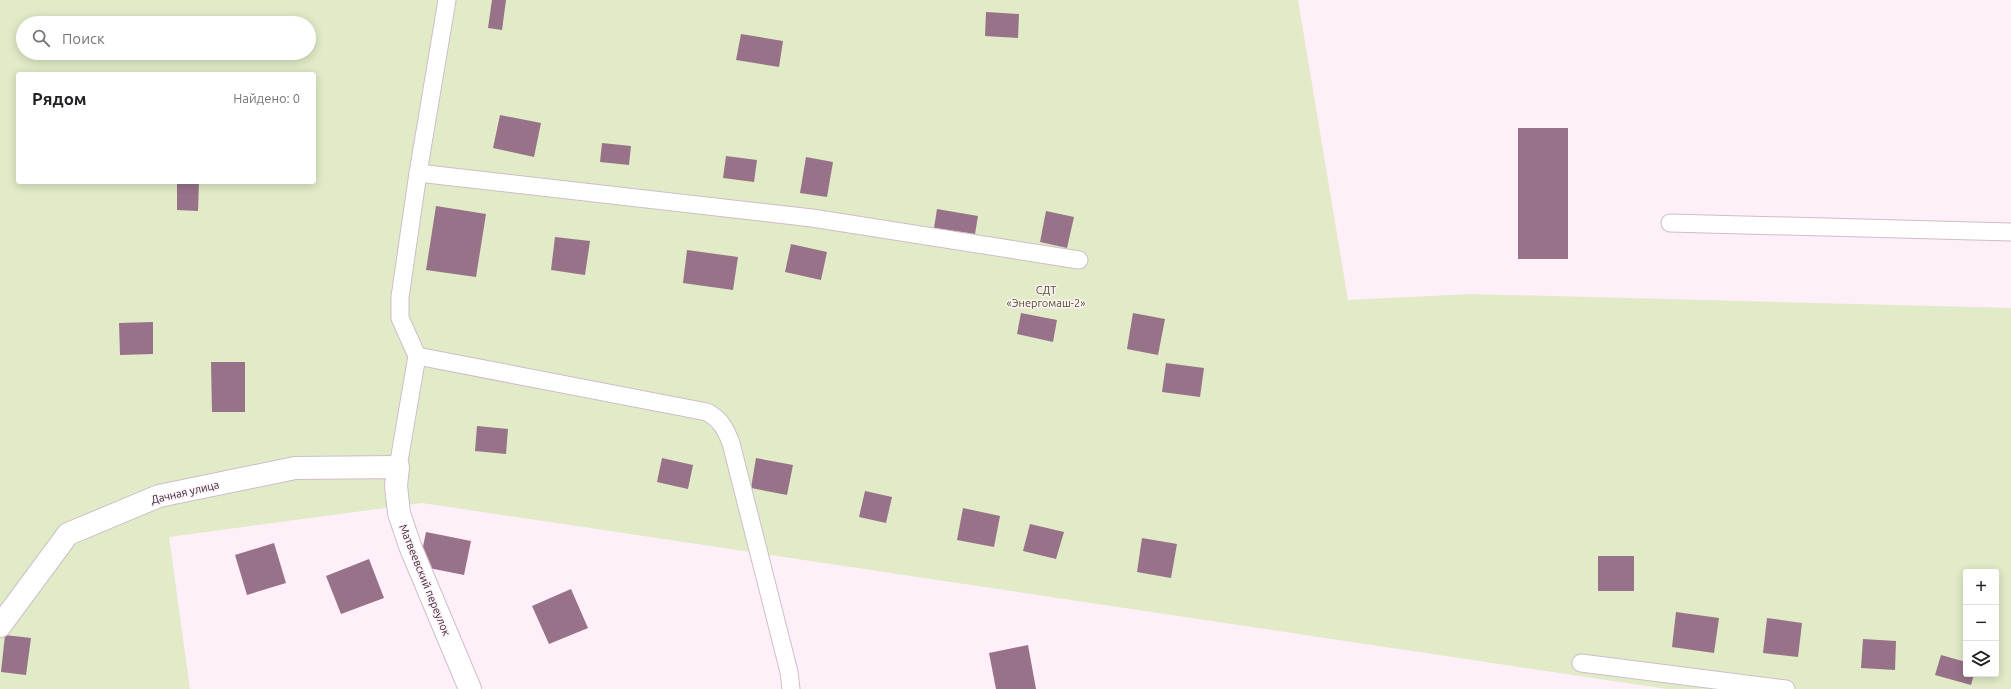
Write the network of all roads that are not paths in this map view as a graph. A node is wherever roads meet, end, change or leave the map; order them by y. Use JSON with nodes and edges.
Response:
{"nodes":[{"id":1,"x":447,"y":0,"type":"edge"},
{"id":2,"x":418,"y":173,"type":"junction"},
{"id":3,"x":1670,"y":223,"type":"dead end"},
{"id":4,"x":2011,"y":232,"type":"edge"},
{"id":5,"x":1079,"y":260,"type":"dead end"},
{"id":6,"x":417,"y":356,"type":"junction"},
{"id":7,"x":398,"y":467,"type":"junction"},
{"id":8,"x":0,"y":626,"type":"edge"},
{"id":9,"x":1581,"y":663,"type":"dead end"},
{"id":10,"x":470,"y":689,"type":"edge"},
{"id":11,"x":791,"y":689,"type":"edge"},
{"id":12,"x":1786,"y":689,"type":"edge"}],
"edges":[{"from":1,"to":2,"type":"lane"},
{"from":2,"to":5,"type":"lane"},
{"from":2,"to":6,"type":"lane"},
{"from":3,"to":4,"type":"lane"},
{"from":6,"to":7,"type":"lane"},
{"from":6,"to":11,"type":"lane"},
{"from":7,"to":8,"type":"street","name":"Дачная улица"},
{"from":7,"to":10,"type":"street","name":"Матвеевский переулок"},
{"from":9,"to":12,"type":"lane"}]}
